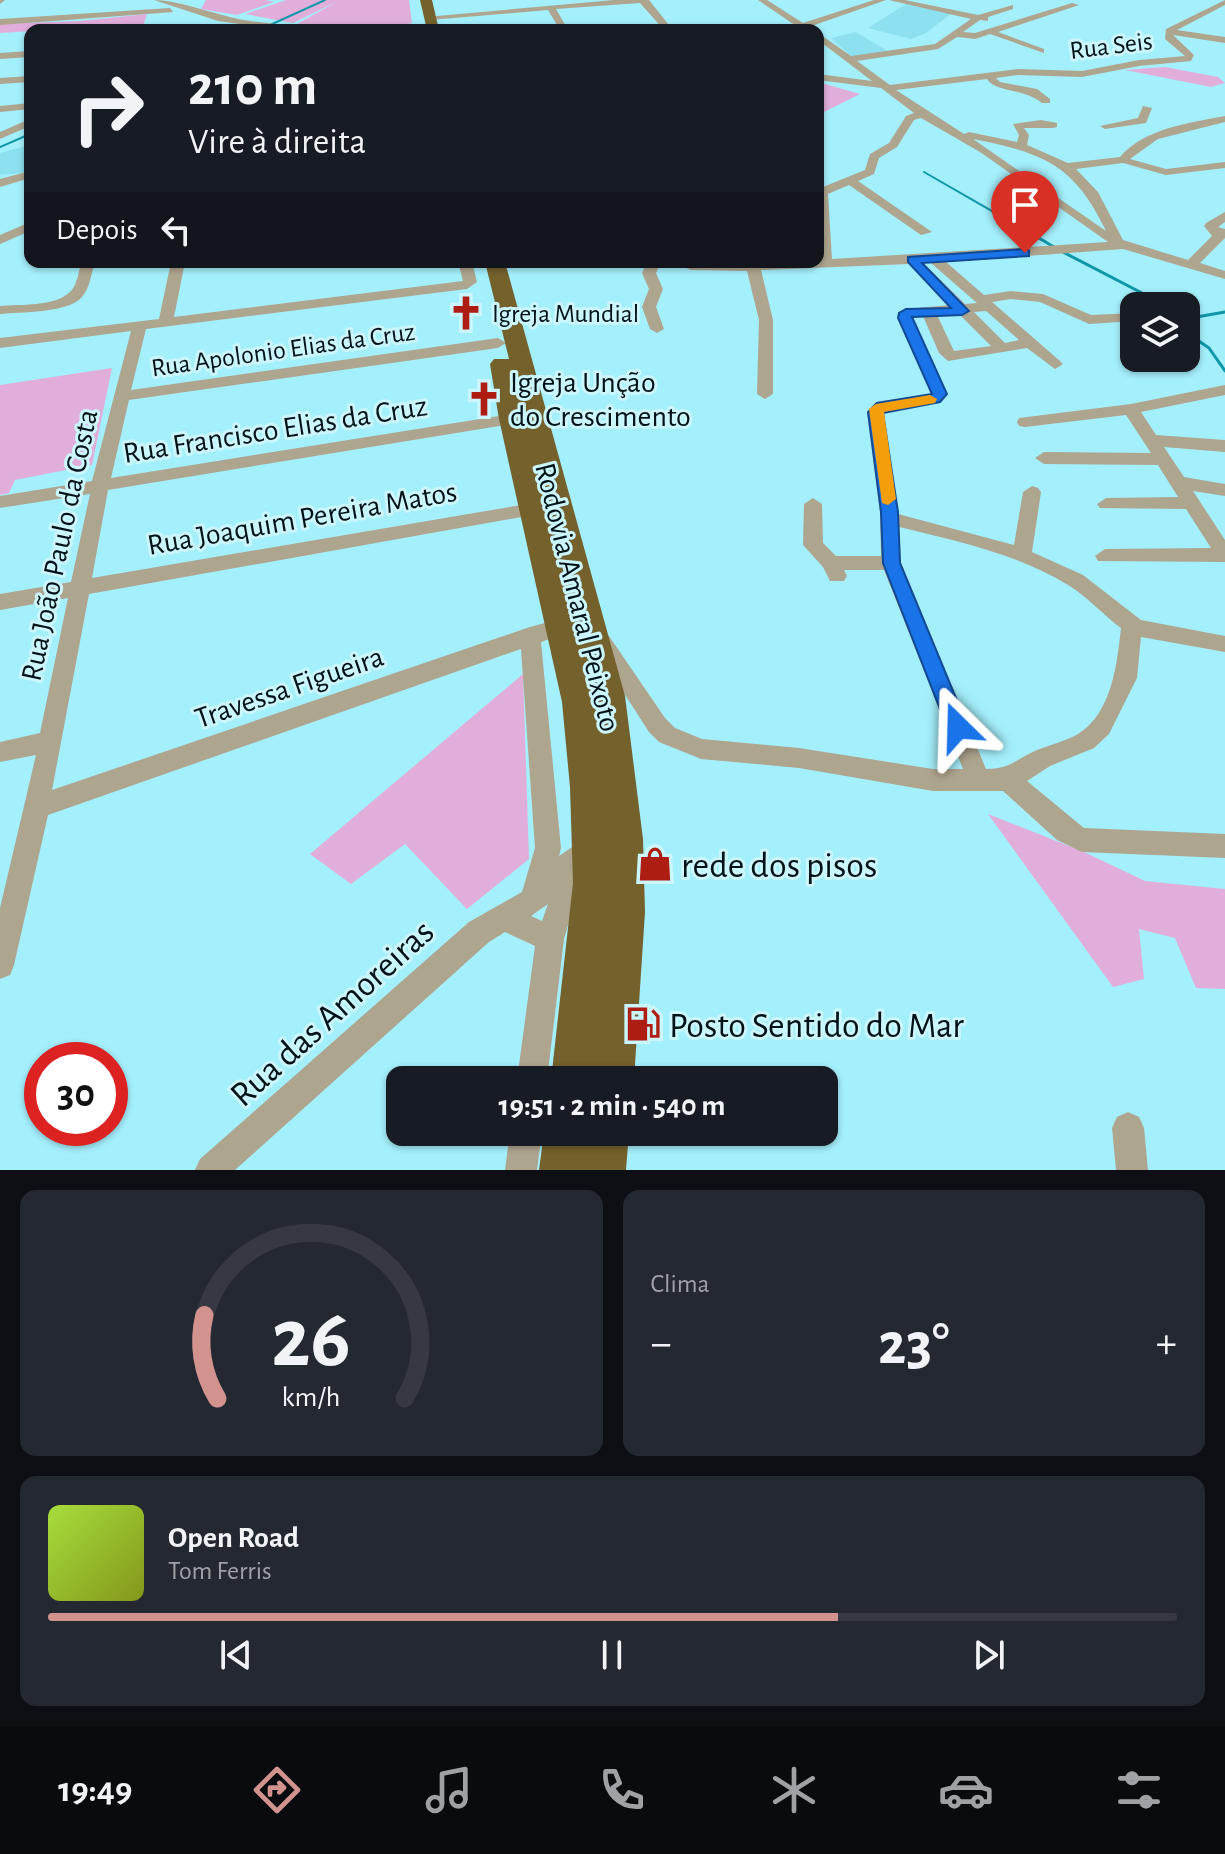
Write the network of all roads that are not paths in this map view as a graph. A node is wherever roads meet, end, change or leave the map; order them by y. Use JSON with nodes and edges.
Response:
{"nodes":[{"id":1,"x":417,"y":0,"type":"edge"},
{"id":2,"x":426,"y":0,"type":"edge"},
{"id":3,"x":644,"y":0,"type":"edge"},
{"id":4,"x":762,"y":0,"type":"edge"},
{"id":5,"x":882,"y":0,"type":"edge"},
{"id":6,"x":893,"y":0,"type":"edge"},
{"id":7,"x":937,"y":0,"type":"edge"},
{"id":8,"x":151,"y":1,"type":"edge"},
{"id":9,"x":1012,"y":2,"type":"edge"},
{"id":10,"x":1225,"y":2,"type":"edge"},
{"id":11,"x":1075,"y":5,"type":"dead end"},
{"id":12,"x":550,"y":6,"type":"junction"},
{"id":13,"x":924,"y":6,"type":"junction"},
{"id":14,"x":170,"y":10,"type":"junction"},
{"id":15,"x":193,"y":14,"type":"junction"},
{"id":16,"x":454,"y":14,"type":"junction"},
{"id":17,"x":978,"y":18,"type":"junction"},
{"id":18,"x":0,"y":21,"type":"edge"},
{"id":19,"x":252,"y":24,"type":"edge"},
{"id":20,"x":415,"y":24,"type":"edge"},
{"id":21,"x":416,"y":24,"type":"edge"},
{"id":22,"x":424,"y":24,"type":"edge"},
{"id":23,"x":457,"y":24,"type":"edge"},
{"id":24,"x":560,"y":24,"type":"edge"},
{"id":25,"x":664,"y":24,"type":"edge"},
{"id":26,"x":799,"y":24,"type":"edge"},
{"id":27,"x":816,"y":24,"type":"edge"},
{"id":28,"x":1008,"y":25,"type":"junction"},
{"id":29,"x":989,"y":31,"type":"junction"},
{"id":30,"x":1169,"y":32,"type":"junction"},
{"id":31,"x":954,"y":34,"type":"junction"},
{"id":32,"x":1039,"y":35,"type":"dead end"},
{"id":33,"x":1225,"y":40,"type":"edge"},
{"id":34,"x":1017,"y":41,"type":"junction"},
{"id":35,"x":824,"y":45,"type":"edge"},
{"id":36,"x":1041,"y":51,"type":"dead end"},
{"id":37,"x":24,"y":54,"type":"edge"},
{"id":38,"x":0,"y":56,"type":"edge"},
{"id":39,"x":847,"y":57,"type":"junction"},
{"id":40,"x":991,"y":76,"type":"junction"},
{"id":41,"x":824,"y":78,"type":"edge"},
{"id":42,"x":24,"y":79,"type":"edge"},
{"id":43,"x":876,"y":79,"type":"junction"},
{"id":44,"x":0,"y":81,"type":"edge"},
{"id":45,"x":865,"y":82,"type":"junction"},
{"id":46,"x":888,"y":88,"type":"junction"},
{"id":47,"x":1046,"y":101,"type":"dead end"},
{"id":48,"x":24,"y":107,"type":"edge"},
{"id":49,"x":1147,"y":108,"type":"dead end"},
{"id":50,"x":0,"y":109,"type":"edge"},
{"id":51,"x":922,"y":114,"type":"junction"},
{"id":52,"x":1224,"y":120,"type":"edge"},
{"id":53,"x":1142,"y":121,"type":"junction"},
{"id":54,"x":24,"y":123,"type":"edge"},
{"id":55,"x":24,"y":125,"type":"edge"},
{"id":56,"x":1053,"y":125,"type":"dead end"},
{"id":57,"x":0,"y":126,"type":"edge"},
{"id":58,"x":1105,"y":126,"type":"dead end"},
{"id":59,"x":954,"y":133,"type":"junction"},
{"id":60,"x":1165,"y":133,"type":"junction"},
{"id":61,"x":0,"y":136,"type":"edge"},
{"id":62,"x":1021,"y":146,"type":"junction"},
{"id":63,"x":1123,"y":160,"type":"junction"},
{"id":64,"x":1225,"y":165,"type":"edge"},
{"id":65,"x":1066,"y":167,"type":"junction"},
{"id":66,"x":24,"y":176,"type":"edge"},
{"id":67,"x":849,"y":180,"type":"junction"},
{"id":68,"x":0,"y":183,"type":"edge"},
{"id":69,"x":824,"y":189,"type":"edge"},
{"id":70,"x":1225,"y":216,"type":"edge"},
{"id":71,"x":24,"y":229,"type":"edge"},
{"id":72,"x":926,"y":232,"type":"dead end"},
{"id":73,"x":1222,"y":234,"type":"edge"},
{"id":74,"x":0,"y":240,"type":"edge"},
{"id":75,"x":1121,"y":244,"type":"junction"},
{"id":76,"x":824,"y":248,"type":"edge"},
{"id":77,"x":934,"y":259,"type":"junction"},
{"id":78,"x":912,"y":260,"type":"junction"},
{"id":79,"x":825,"y":263,"type":"joint"},
{"id":80,"x":1191,"y":265,"type":"junction"},
{"id":81,"x":86,"y":268,"type":"edge"},
{"id":82,"x":177,"y":268,"type":"edge"},
{"id":83,"x":466,"y":268,"type":"edge"},
{"id":84,"x":480,"y":268,"type":"edge"},
{"id":85,"x":496,"y":268,"type":"edge"},
{"id":86,"x":651,"y":268,"type":"edge"},
{"id":87,"x":753,"y":268,"type":"edge"},
{"id":88,"x":1225,"y":275,"type":"edge"},
{"id":89,"x":983,"y":304,"type":"junction"},
{"id":90,"x":0,"y":310,"type":"edge"},
{"id":91,"x":962,"y":311,"type":"junction"},
{"id":92,"x":929,"y":314,"type":"junction"},
{"id":93,"x":1120,"y":318,"type":"edge"},
{"id":94,"x":166,"y":322,"type":"junction"},
{"id":95,"x":140,"y":325,"type":"junction"},
{"id":96,"x":657,"y":329,"type":"dead end"},
{"id":97,"x":0,"y":343,"type":"edge"},
{"id":98,"x":498,"y":343,"type":"junction"},
{"id":99,"x":1028,"y":343,"type":"junction"},
{"id":100,"x":1001,"y":347,"type":"junction"},
{"id":101,"x":1055,"y":364,"type":"dead end"},
{"id":102,"x":1225,"y":390,"type":"edge"},
{"id":103,"x":765,"y":394,"type":"dead end"},
{"id":104,"x":121,"y":396,"type":"junction"},
{"id":105,"x":1131,"y":409,"type":"junction"},
{"id":106,"x":511,"y":419,"type":"junction"},
{"id":107,"x":1025,"y":422,"type":"dead end"},
{"id":108,"x":1150,"y":440,"type":"junction"},
{"id":109,"x":1225,"y":446,"type":"edge"},
{"id":110,"x":1044,"y":458,"type":"dead end"},
{"id":111,"x":1162,"y":459,"type":"junction"},
{"id":112,"x":1178,"y":482,"type":"junction"},
{"id":113,"x":101,"y":486,"type":"junction"},
{"id":114,"x":1225,"y":490,"type":"edge"},
{"id":115,"x":1032,"y":492,"type":"dead end"},
{"id":116,"x":0,"y":502,"type":"edge"},
{"id":117,"x":1190,"y":503,"type":"junction"},
{"id":118,"x":813,"y":504,"type":"dead end"},
{"id":119,"x":1106,"y":504,"type":"dead end"},
{"id":120,"x":533,"y":509,"type":"junction"},
{"id":121,"x":889,"y":518,"type":"junction"},
{"id":122,"x":1225,"y":555,"type":"edge"},
{"id":123,"x":1105,"y":556,"type":"dead end"},
{"id":124,"x":1022,"y":557,"type":"junction"},
{"id":125,"x":891,"y":563,"type":"junction"},
{"id":126,"x":82,"y":588,"type":"junction"},
{"id":127,"x":0,"y":602,"type":"edge"},
{"id":128,"x":576,"y":625,"type":"junction"},
{"id":129,"x":1132,"y":625,"type":"junction"},
{"id":130,"x":530,"y":635,"type":"junction"},
{"id":131,"x":1225,"y":644,"type":"edge"},
{"id":132,"x":47,"y":742,"type":"junction"},
{"id":133,"x":0,"y":752,"type":"edge"},
{"id":134,"x":979,"y":780,"type":"junction"},
{"id":135,"x":1008,"y":780,"type":"junction"},
{"id":136,"x":588,"y":787,"type":"junction"},
{"id":137,"x":37,"y":807,"type":"junction"},
{"id":138,"x":1225,"y":846,"type":"edge"},
{"id":139,"x":575,"y":857,"type":"junction"},
{"id":140,"x":533,"y":900,"type":"junction"},
{"id":141,"x":505,"y":918,"type":"junction"},
{"id":142,"x":4,"y":925,"type":"edge"},
{"id":143,"x":550,"y":939,"type":"junction"},
{"id":144,"x":0,"y":965,"type":"edge"},
{"id":145,"x":534,"y":1066,"type":"edge"},
{"id":146,"x":575,"y":1066,"type":"edge"},
{"id":147,"x":612,"y":1066,"type":"edge"},
{"id":148,"x":1128,"y":1128,"type":"dead end"},
{"id":149,"x":524,"y":1146,"type":"edge"},
{"id":150,"x":566,"y":1146,"type":"edge"},
{"id":151,"x":605,"y":1146,"type":"edge"},
{"id":152,"x":211,"y":1170,"type":"edge"},
{"id":153,"x":521,"y":1170,"type":"edge"},
{"id":154,"x":563,"y":1170,"type":"edge"},
{"id":155,"x":602,"y":1170,"type":"edge"},
{"id":156,"x":1132,"y":1170,"type":"edge"}],
"edges":[{"from":1,"to":20,"type":"highway"},
{"from":2,"to":21,"type":"highway"},
{"from":3,"to":12,"type":"street"},
{"from":3,"to":25,"type":"street"},
{"from":4,"to":26,"type":"street"},
{"from":5,"to":27,"type":"street"},
{"from":6,"to":13,"type":"street"},
{"from":7,"to":13,"type":"street"},
{"from":8,"to":14,"type":"street"},
{"from":8,"to":15,"type":"street"},
{"from":8,"to":18,"type":"street"},
{"from":9,"to":17,"type":"street"},
{"from":10,"to":30,"type":"street","name":"Rua Seis"},
{"from":11,"to":28,"type":"street"},
{"from":12,"to":16,"type":"street"},
{"from":12,"to":24,"type":"street"},
{"from":13,"to":17,"type":"street"},
{"from":14,"to":15,"type":"street"},
{"from":14,"to":18,"type":"street"},
{"from":15,"to":19,"type":"street"},
{"from":16,"to":22,"type":"street"},
{"from":16,"to":23,"type":"street"},
{"from":17,"to":28,"type":"street"},
{"from":17,"to":31,"type":"street"},
{"from":28,"to":29,"type":"street"},
{"from":29,"to":31,"type":"street"},
{"from":29,"to":34,"type":"street"},
{"from":30,"to":33,"type":"street"},
{"from":30,"to":40,"type":"street","name":"Rua Seis"},
{"from":31,"to":39,"type":"street"},
{"from":32,"to":34,"type":"street"},
{"from":34,"to":36,"type":"street"},
{"from":35,"to":39,"type":"street"},
{"from":37,"to":38,"type":"street"},
{"from":39,"to":43,"type":"street"},
{"from":40,"to":46,"type":"street","name":"Rua Seis"},
{"from":40,"to":47,"type":"street"},
{"from":41,"to":45,"type":"street"},
{"from":42,"to":44,"type":"street"},
{"from":43,"to":45,"type":"street"},
{"from":43,"to":46,"type":"street"},
{"from":45,"to":46,"type":"street"},
{"from":46,"to":51,"type":"street"},
{"from":48,"to":50,"type":"street"},
{"from":49,"to":53,"type":"street"},
{"from":51,"to":59,"type":"street"},
{"from":51,"to":67,"type":"street"},
{"from":52,"to":60,"type":"street"},
{"from":53,"to":58,"type":"street"},
{"from":53,"to":60,"type":"street"},
{"from":54,"to":57,"type":"street"},
{"from":55,"to":61,"type":"street"},
{"from":56,"to":62,"type":"street"},
{"from":59,"to":62,"type":"street"},
{"from":59,"to":75,"type":"street"},
{"from":60,"to":63,"type":"street"},
{"from":62,"to":65,"type":"street"},
{"from":63,"to":64,"type":"street"},
{"from":63,"to":65,"type":"street"},
{"from":65,"to":75,"type":"street"},
{"from":66,"to":68,"type":"street"},
{"from":67,"to":69,"type":"street"},
{"from":67,"to":72,"type":"street"},
{"from":70,"to":73,"type":"street"},
{"from":71,"to":74,"type":"street"},
{"from":73,"to":80,"type":"street"},
{"from":75,"to":77,"type":"street"},
{"from":75,"to":80,"type":"street"},
{"from":76,"to":79,"type":"street"},
{"from":77,"to":78,"type":"street"},
{"from":77,"to":89,"type":"street"},
{"from":78,"to":79,"type":"street"},
{"from":78,"to":91,"type":"street"},
{"from":80,"to":88,"type":"street"},
{"from":81,"to":90,"type":"street"},
{"from":82,"to":94,"type":"street"},
{"from":83,"to":94,"type":"street"},
{"from":84,"to":98,"type":"highway","name":"Rodovia Amaral Peixoto"},
{"from":85,"to":128,"type":"highway","name":"Rodovia Amaral Peixoto"},
{"from":86,"to":96,"type":"street"},
{"from":87,"to":103,"type":"street"},
{"from":89,"to":91,"type":"street"},
{"from":89,"to":93,"type":"street"},
{"from":89,"to":99,"type":"street"},
{"from":91,"to":92,"type":"street"},
{"from":91,"to":100,"type":"street"},
{"from":92,"to":100,"type":"street"},
{"from":92,"to":121,"type":"street"},
{"from":94,"to":95,"type":"street"},
{"from":95,"to":97,"type":"street"},
{"from":95,"to":104,"type":"street","name":"Rua João Paulo da Costa"},
{"from":98,"to":104,"type":"street","name":"Rua Apolonio Elias da Cruz"},
{"from":98,"to":106,"type":"highway","name":"Rodovia Amaral Peixoto"},
{"from":99,"to":100,"type":"street"},
{"from":99,"to":101,"type":"street"},
{"from":102,"to":105,"type":"street"},
{"from":104,"to":113,"type":"street","name":"Rua João Paulo da Costa"},
{"from":105,"to":107,"type":"street"},
{"from":105,"to":108,"type":"street"},
{"from":106,"to":113,"type":"street","name":"Rua Francisco Elias da Cruz"},
{"from":106,"to":120,"type":"highway","name":"Rodovia Amaral Peixoto"},
{"from":108,"to":109,"type":"street"},
{"from":108,"to":111,"type":"street"},
{"from":110,"to":111,"type":"street"},
{"from":111,"to":112,"type":"street"},
{"from":112,"to":114,"type":"street"},
{"from":112,"to":117,"type":"street"},
{"from":113,"to":116,"type":"street","name":"Rua Francisco Elias da Cruz"},
{"from":113,"to":126,"type":"street","name":"Rua João Paulo da Costa"},
{"from":115,"to":124,"type":"street"},
{"from":117,"to":119,"type":"street"},
{"from":117,"to":122,"type":"street"},
{"from":118,"to":125,"type":"street"},
{"from":120,"to":126,"type":"street","name":"Rua Joaquim Pereira Matos"},
{"from":120,"to":128,"type":"highway","name":"Rodovia Amaral Peixoto"},
{"from":121,"to":124,"type":"street"},
{"from":121,"to":125,"type":"street"},
{"from":122,"to":123,"type":"street"},
{"from":124,"to":129,"type":"street"},
{"from":125,"to":134,"type":"street"},
{"from":126,"to":127,"type":"street","name":"Rua Joaquim Pereira Matos"},
{"from":126,"to":132,"type":"street","name":"Rua João Paulo da Costa"},
{"from":128,"to":130,"type":"street","name":"Travessa Figueira"},
{"from":128,"to":134,"type":"street"},
{"from":128,"to":136,"type":"highway","name":"Rodovia Amaral Peixoto"},
{"from":128,"to":147,"type":"highway","name":"Rodovia Amaral Peixoto"},
{"from":129,"to":131,"type":"street"},
{"from":129,"to":135,"type":"street"},
{"from":130,"to":137,"type":"street","name":"Travessa Figueira"},
{"from":130,"to":140,"type":"street"},
{"from":132,"to":133,"type":"street"},
{"from":132,"to":137,"type":"street","name":"Rua João Paulo da Costa"},
{"from":134,"to":135,"type":"street"},
{"from":135,"to":138,"type":"street"},
{"from":136,"to":139,"type":"street"},
{"from":136,"to":146,"type":"highway","name":"Rodovia Amaral Peixoto"},
{"from":137,"to":142,"type":"street","name":"Rua João Paulo da Costa"},
{"from":139,"to":140,"type":"street","name":"Rua das Amoreiras"},
{"from":139,"to":143,"type":"street"},
{"from":140,"to":141,"type":"street","name":"Rua das Amoreiras"},
{"from":141,"to":143,"type":"street"},
{"from":141,"to":152,"type":"street","name":"Rua das Amoreiras"},
{"from":142,"to":144,"type":"street","name":"Rua João Paulo da Costa"},
{"from":143,"to":145,"type":"street"},
{"from":148,"to":156,"type":"street"},
{"from":149,"to":153,"type":"street"},
{"from":150,"to":154,"type":"highway"},
{"from":151,"to":155,"type":"highway"}]}
